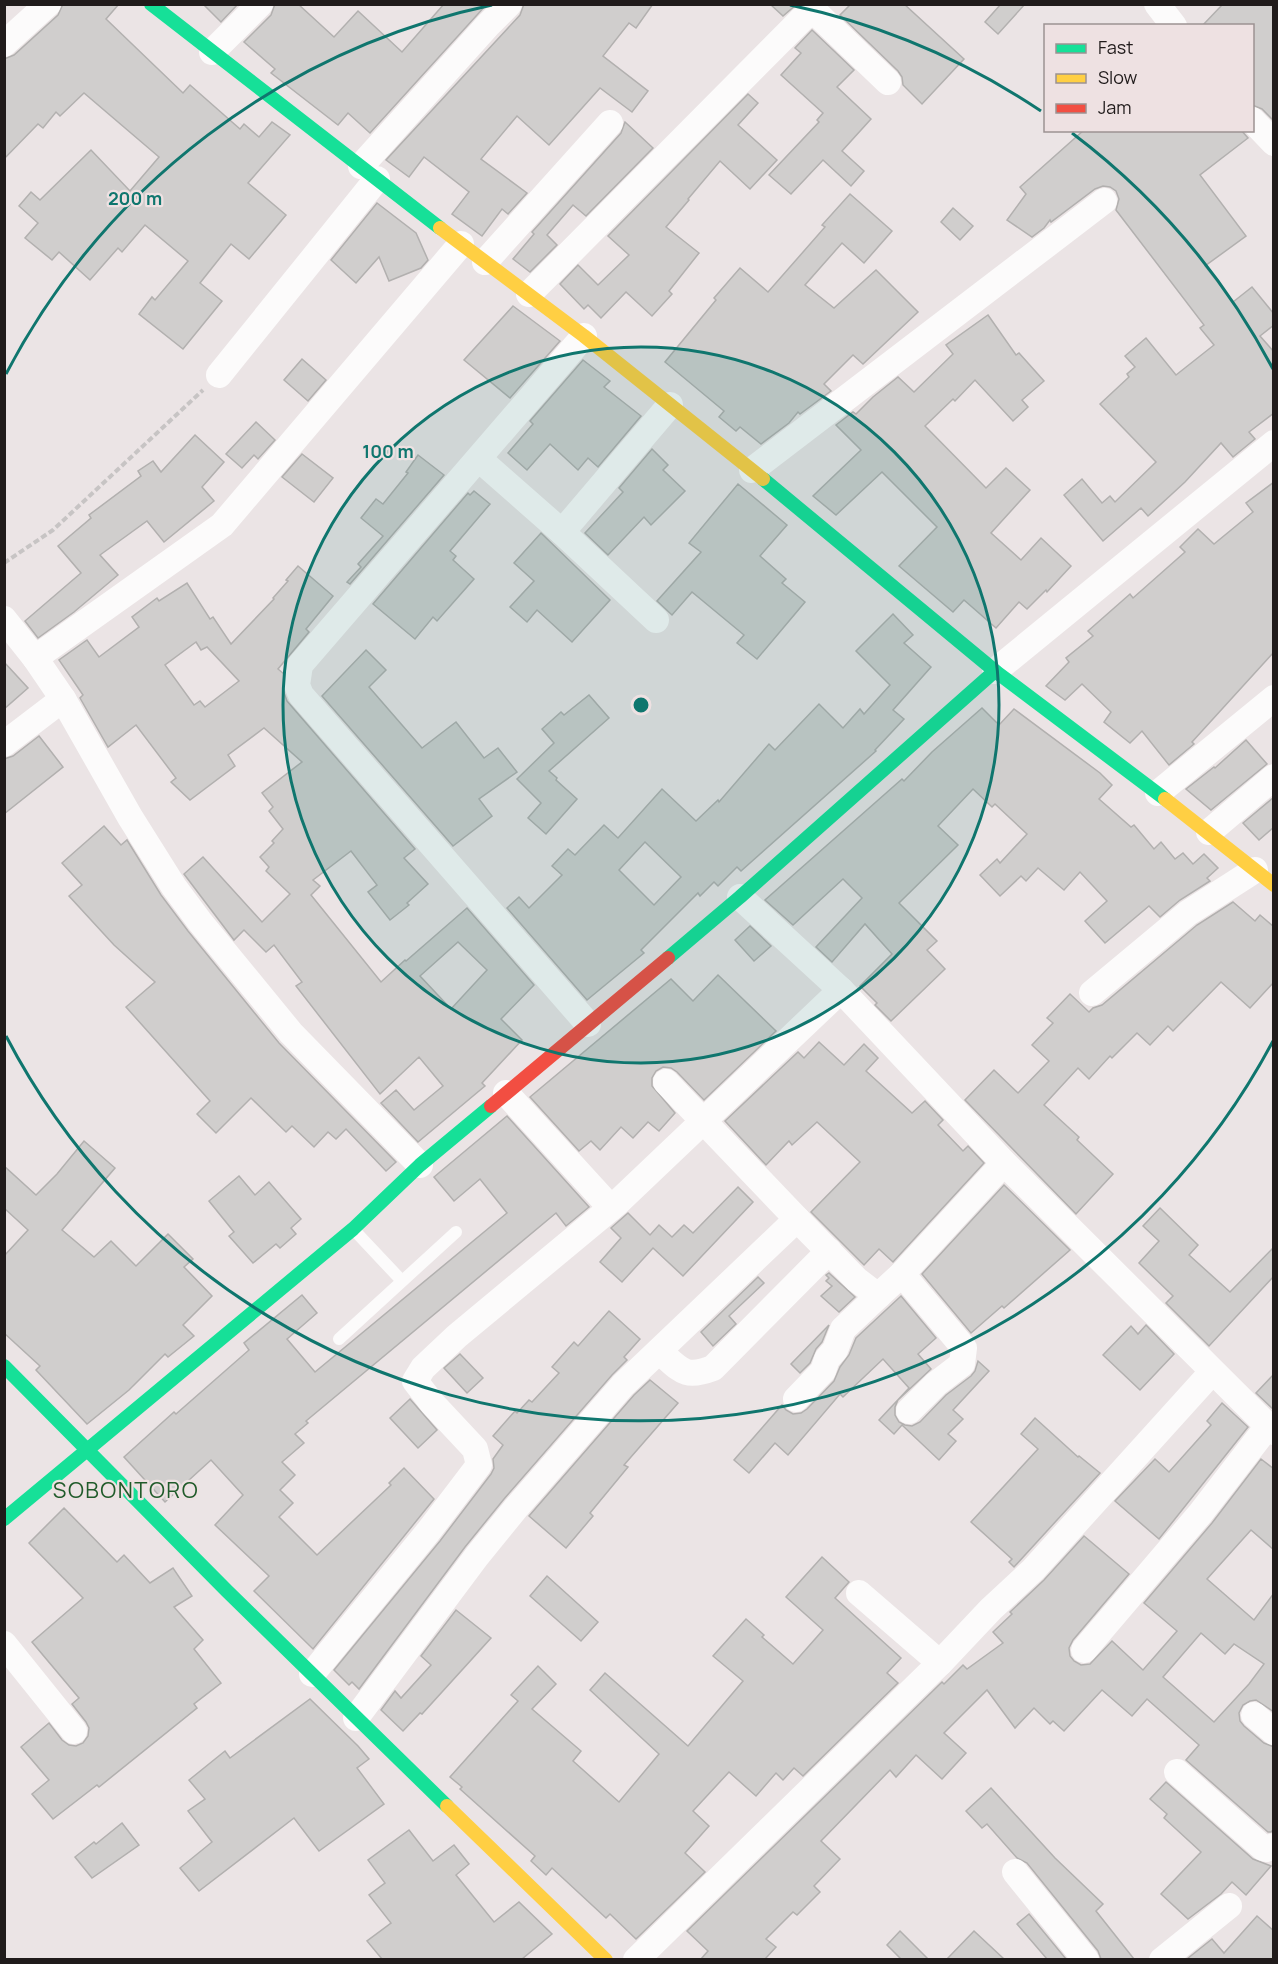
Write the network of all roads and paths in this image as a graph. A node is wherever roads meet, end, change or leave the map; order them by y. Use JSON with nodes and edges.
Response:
{"nodes":[{"id":1,"x":48,"y":4,"type":"edge"},
{"id":2,"x":151,"y":4,"type":"edge"},
{"id":3,"x":260,"y":4,"type":"edge"},
{"id":4,"x":509,"y":4,"type":"edge"},
{"id":5,"x":1157,"y":4,"type":"edge"},
{"id":6,"x":1172,"y":24,"type":"edge"},
{"id":7,"x":4,"y":44,"type":"edge"},
{"id":8,"x":212,"y":52,"type":"junction"},
{"id":9,"x":888,"y":82,"type":"dead end"},
{"id":10,"x":1254,"y":122,"type":"edge"},
{"id":11,"x":610,"y":123,"type":"dead end"},
{"id":12,"x":1274,"y":143,"type":"edge"},
{"id":13,"x":369,"y":173,"type":"junction"},
{"id":14,"x":1104,"y":201,"type":"dead end"},
{"id":15,"x":461,"y":244,"type":"junction"},
{"id":16,"x":485,"y":262,"type":"junction"},
{"id":17,"x":529,"y":294,"type":"junction"},
{"id":18,"x":584,"y":336,"type":"junction"},
{"id":19,"x":219,"y":375,"type":"joint"},
{"id":20,"x":670,"y":405,"type":"junction"},
{"id":21,"x":1274,"y":443,"type":"edge"},
{"id":22,"x":479,"y":459,"type":"junction"},
{"id":23,"x":752,"y":470,"type":"junction"},
{"id":24,"x":562,"y":532,"type":"junction"},
{"id":25,"x":4,"y":563,"type":"edge"},
{"id":26,"x":4,"y":619,"type":"edge"},
{"id":27,"x":656,"y":620,"type":"dead end"},
{"id":28,"x":35,"y":658,"type":"junction"},
{"id":29,"x":995,"y":671,"type":"junction"},
{"id":30,"x":1274,"y":698,"type":"edge"},
{"id":31,"x":63,"y":699,"type":"junction"},
{"id":32,"x":4,"y":744,"type":"edge"},
{"id":33,"x":1274,"y":777,"type":"edge"},
{"id":34,"x":1158,"y":793,"type":"junction"},
{"id":35,"x":1209,"y":832,"type":"junction"},
{"id":36,"x":1264,"y":877,"type":"edge"},
{"id":37,"x":740,"y":897,"type":"junction"},
{"id":38,"x":841,"y":990,"type":"junction"},
{"id":39,"x":1092,"y":993,"type":"dead end"},
{"id":40,"x":588,"y":1024,"type":"junction"},
{"id":41,"x":666,"y":1082,"type":"dead end"},
{"id":42,"x":506,"y":1093,"type":"junction"},
{"id":43,"x":704,"y":1121,"type":"junction"},
{"id":44,"x":1004,"y":1163,"type":"junction"},
{"id":45,"x":420,"y":1165,"type":"junction"},
{"id":46,"x":611,"y":1208,"type":"junction"},
{"id":47,"x":797,"y":1219,"type":"junction"},
{"id":48,"x":353,"y":1229,"type":"junction"},
{"id":49,"x":456,"y":1232,"type":"dead end"},
{"id":50,"x":829,"y":1251,"type":"junction"},
{"id":51,"x":902,"y":1275,"type":"junction"},
{"id":52,"x":402,"y":1281,"type":"junction"},
{"id":53,"x":878,"y":1296,"type":"junction"},
{"id":54,"x":339,"y":1339,"type":"dead end"},
{"id":55,"x":660,"y":1351,"type":"junction"},
{"id":56,"x":4,"y":1366,"type":"edge"},
{"id":57,"x":1212,"y":1372,"type":"junction"},
{"id":58,"x":796,"y":1399,"type":"dead end"},
{"id":59,"x":909,"y":1411,"type":"dead end"},
{"id":60,"x":1270,"y":1429,"type":"edge"},
{"id":61,"x":85,"y":1450,"type":"junction"},
{"id":62,"x":4,"y":1519,"type":"edge"},
{"id":63,"x":859,"y":1593,"type":"dead end"},
{"id":64,"x":4,"y":1644,"type":"edge"},
{"id":65,"x":1084,"y":1650,"type":"dead end"},
{"id":66,"x":940,"y":1663,"type":"junction"},
{"id":67,"x":312,"y":1674,"type":"junction"},
{"id":68,"x":1254,"y":1715,"type":"dead end"},
{"id":69,"x":356,"y":1718,"type":"junction"},
{"id":70,"x":74,"y":1731,"type":"dead end"},
{"id":71,"x":1274,"y":1732,"type":"edge"},
{"id":72,"x":1177,"y":1772,"type":"dead end"},
{"id":73,"x":1274,"y":1846,"type":"edge"},
{"id":74,"x":1015,"y":1872,"type":"dead end"},
{"id":75,"x":1229,"y":1906,"type":"dead end"},
{"id":76,"x":606,"y":1959,"type":"edge"},
{"id":77,"x":636,"y":1959,"type":"edge"},
{"id":78,"x":1086,"y":1959,"type":"edge"},
{"id":79,"x":1162,"y":1959,"type":"edge"}],
"edges":[{"from":1,"to":7,"type":"street"},
{"from":2,"to":8,"type":"street"},
{"from":3,"to":8,"type":"street"},
{"from":4,"to":13,"type":"street"},
{"from":5,"to":6,"type":"street"},
{"from":8,"to":13,"type":"street"},
{"from":9,"to":17,"type":"street"},
{"from":10,"to":12,"type":"street"},
{"from":11,"to":16,"type":"street"},
{"from":13,"to":15,"type":"street"},
{"from":13,"to":19,"type":"street"},
{"from":14,"to":23,"type":"street"},
{"from":15,"to":16,"type":"street"},
{"from":15,"to":28,"type":"street"},
{"from":16,"to":17,"type":"street"},
{"from":17,"to":18,"type":"street"},
{"from":18,"to":20,"type":"street"},
{"from":18,"to":22,"type":"street"},
{"from":19,"to":25,"type":"path"},
{"from":20,"to":23,"type":"street"},
{"from":20,"to":24,"type":"street"},
{"from":21,"to":29,"type":"street"},
{"from":22,"to":24,"type":"street"},
{"from":22,"to":40,"type":"street"},
{"from":23,"to":29,"type":"street"},
{"from":24,"to":27,"type":"street"},
{"from":26,"to":28,"type":"street"},
{"from":28,"to":31,"type":"street"},
{"from":29,"to":34,"type":"street"},
{"from":29,"to":37,"type":"street"},
{"from":30,"to":34,"type":"street"},
{"from":31,"to":32,"type":"street"},
{"from":31,"to":45,"type":"street"},
{"from":33,"to":35,"type":"street"},
{"from":34,"to":35,"type":"street"},
{"from":35,"to":36,"type":"street"},
{"from":36,"to":39,"type":"street"},
{"from":37,"to":38,"type":"street"},
{"from":37,"to":40,"type":"street"},
{"from":38,"to":43,"type":"street"},
{"from":38,"to":44,"type":"street"},
{"from":40,"to":42,"type":"street"},
{"from":41,"to":43,"type":"street"},
{"from":42,"to":45,"type":"street"},
{"from":42,"to":46,"type":"street"},
{"from":43,"to":46,"type":"street"},
{"from":43,"to":47,"type":"street"},
{"from":44,"to":51,"type":"street"},
{"from":44,"to":57,"type":"street"},
{"from":45,"to":48,"type":"street"},
{"from":46,"to":67,"type":"street"},
{"from":47,"to":50,"type":"street"},
{"from":47,"to":55,"type":"street"},
{"from":48,"to":52,"type":"lane"},
{"from":48,"to":61,"type":"street"},
{"from":49,"to":52,"type":"lane"},
{"from":50,"to":53,"type":"street"},
{"from":50,"to":55,"type":"street"},
{"from":51,"to":53,"type":"street"},
{"from":51,"to":59,"type":"street"},
{"from":52,"to":54,"type":"lane"},
{"from":53,"to":58,"type":"street"},
{"from":55,"to":69,"type":"street"},
{"from":56,"to":61,"type":"street"},
{"from":57,"to":60,"type":"street"},
{"from":57,"to":66,"type":"street"},
{"from":60,"to":65,"type":"street"},
{"from":61,"to":62,"type":"street"},
{"from":61,"to":67,"type":"street"},
{"from":63,"to":66,"type":"street"},
{"from":64,"to":70,"type":"street"},
{"from":66,"to":77,"type":"street"},
{"from":67,"to":69,"type":"street"},
{"from":68,"to":71,"type":"street"},
{"from":69,"to":76,"type":"street"},
{"from":72,"to":73,"type":"street"},
{"from":74,"to":78,"type":"street"},
{"from":75,"to":79,"type":"street"}]}
